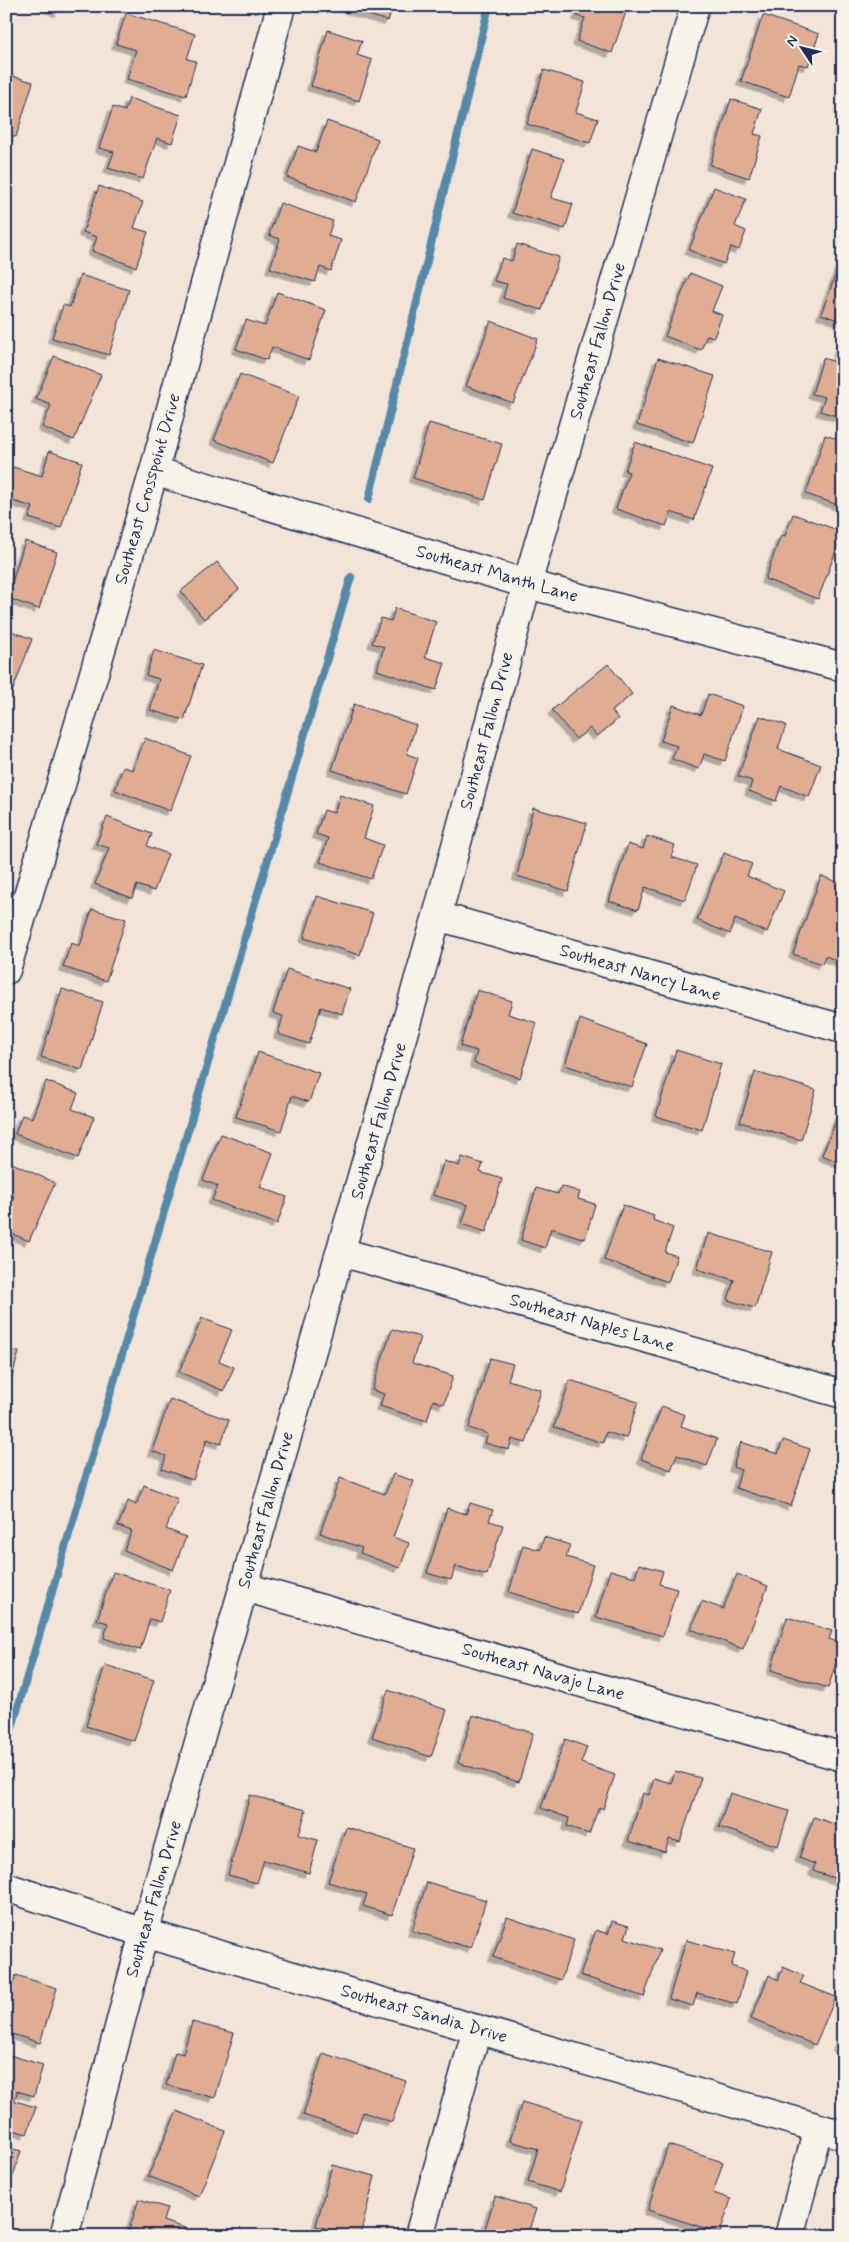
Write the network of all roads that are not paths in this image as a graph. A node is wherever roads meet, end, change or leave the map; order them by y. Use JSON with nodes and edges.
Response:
{"nodes":[{"id":1,"x":281,"y":6,"type":"edge"},
{"id":2,"x":695,"y":6,"type":"edge"},
{"id":3,"x":154,"y":471,"type":"junction"},
{"id":4,"x":527,"y":584,"type":"junction"},
{"id":5,"x":843,"y":667,"type":"edge"},
{"id":6,"x":437,"y":916,"type":"junction"},
{"id":7,"x":6,"y":970,"type":"edge"},
{"id":8,"x":843,"y":1030,"type":"edge"},
{"id":9,"x":341,"y":1252,"type":"junction"},
{"id":10,"x":843,"y":1394,"type":"edge"},
{"id":11,"x":244,"y":1587,"type":"junction"},
{"id":12,"x":843,"y":1757,"type":"edge"},
{"id":13,"x":6,"y":1887,"type":"edge"},
{"id":14,"x":144,"y":1933,"type":"junction"},
{"id":15,"x":478,"y":2029,"type":"junction"},
{"id":16,"x":831,"y":2132,"type":"edge"},
{"id":17,"x":64,"y":2236,"type":"edge"},
{"id":18,"x":418,"y":2236,"type":"edge"},
{"id":19,"x":789,"y":2236,"type":"edge"}],
"edges":[{"from":1,"to":3,"type":"street","name":"Southeast Crosspoint Drive"},
{"from":2,"to":4,"type":"street","name":"Southeast Fallon Drive"},
{"from":3,"to":4,"type":"street","name":"Southeast Manth Lane"},
{"from":3,"to":7,"type":"street","name":"Southeast Crosspoint Drive"},
{"from":4,"to":5,"type":"street","name":"Southeast Manth Lane"},
{"from":4,"to":6,"type":"street","name":"Southeast Fallon Drive"},
{"from":6,"to":8,"type":"street","name":"Southeast Nancy Lane"},
{"from":6,"to":9,"type":"street","name":"Southeast Fallon Drive"},
{"from":9,"to":10,"type":"street","name":"Southeast Naples Lane"},
{"from":9,"to":11,"type":"street","name":"Southeast Fallon Drive"},
{"from":11,"to":12,"type":"street","name":"Southeast Navajo Lane"},
{"from":11,"to":14,"type":"street","name":"Southeast Fallon Drive"},
{"from":13,"to":14,"type":"street","name":"Southeast Sandia Drive"},
{"from":14,"to":15,"type":"street","name":"Southeast Sandia Drive"},
{"from":14,"to":17,"type":"street","name":"Southeast Fallon Drive"},
{"from":15,"to":16,"type":"street","name":"Southeast Sandia Drive"},
{"from":15,"to":18,"type":"street"},
{"from":16,"to":19,"type":"street"}]}
